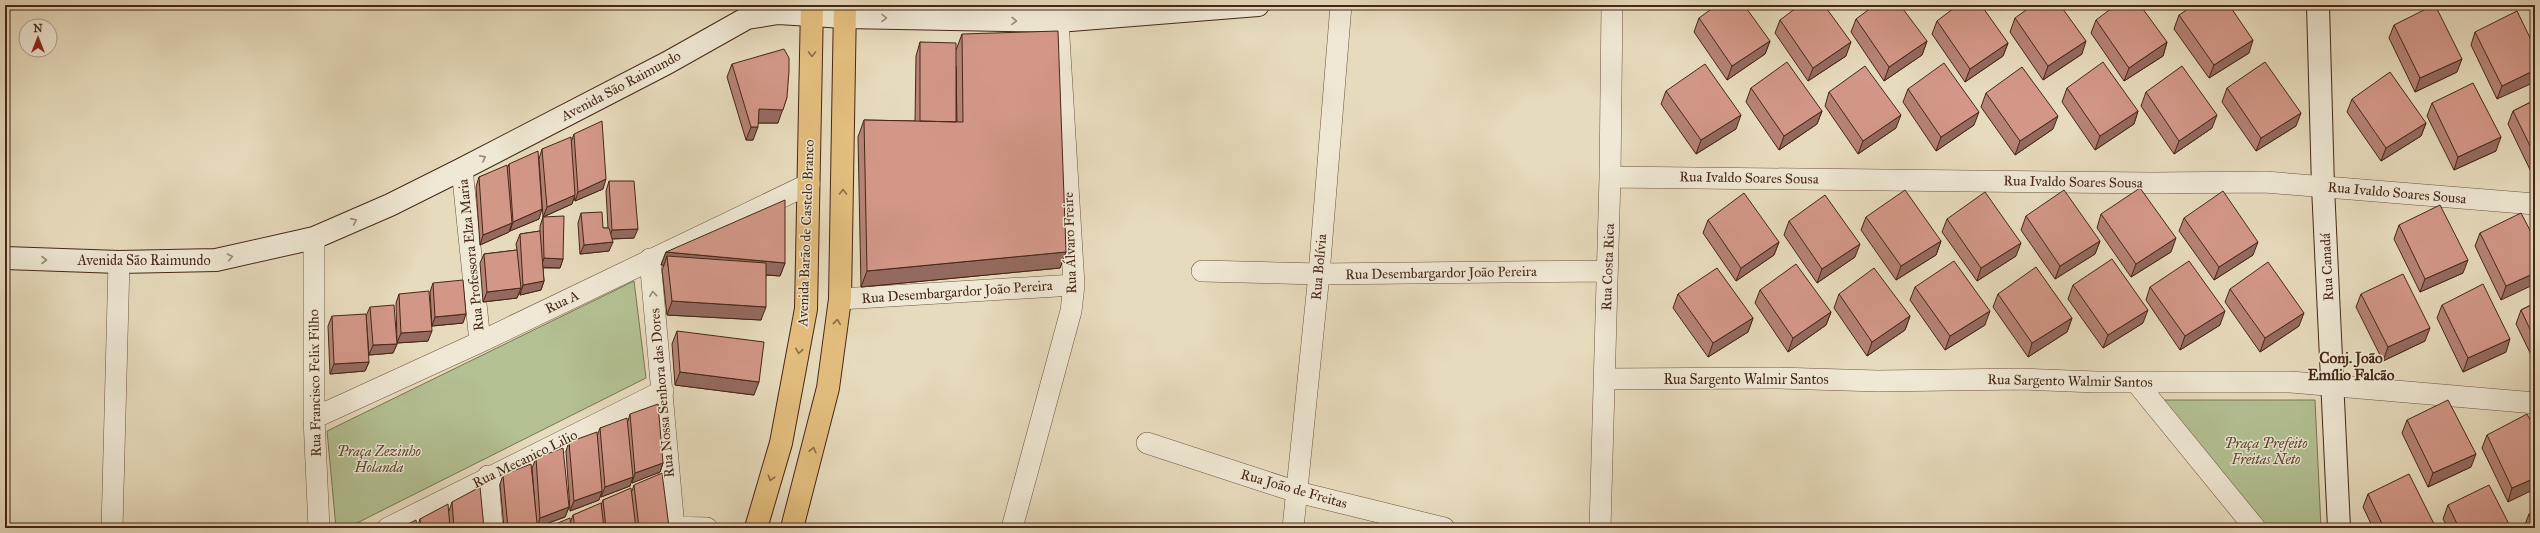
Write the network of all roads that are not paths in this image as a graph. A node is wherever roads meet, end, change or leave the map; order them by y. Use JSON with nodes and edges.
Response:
{"nodes":[{"id":1,"x":1258,"y":5,"type":"edge"},
{"id":2,"x":1341,"y":5,"type":"edge"},
{"id":3,"x":1612,"y":5,"type":"edge"},
{"id":4,"x":2318,"y":5,"type":"edge"},
{"id":5,"x":812,"y":10,"type":"edge"},
{"id":6,"x":845,"y":11,"type":"edge"},
{"id":7,"x":1058,"y":21,"type":"junction"},
{"id":8,"x":462,"y":169,"type":"junction"},
{"id":9,"x":1610,"y":177,"type":"junction"},
{"id":10,"x":809,"y":184,"type":"junction"},
{"id":11,"x":2323,"y":187,"type":"junction"},
{"id":12,"x":2535,"y":204,"type":"edge"},
{"id":13,"x":314,"y":238,"type":"junction"},
{"id":14,"x":5,"y":258,"type":"edge"},
{"id":15,"x":650,"y":259,"type":"junction"},
{"id":16,"x":119,"y":262,"type":"junction"},
{"id":17,"x":1202,"y":271,"type":"dead end"},
{"id":18,"x":1608,"y":271,"type":"junction"},
{"id":19,"x":1319,"y":274,"type":"junction"},
{"id":20,"x":1074,"y":285,"type":"junction"},
{"id":21,"x":840,"y":299,"type":"junction"},
{"id":22,"x":480,"y":342,"type":"junction"},
{"id":23,"x":1604,"y":379,"type":"junction"},
{"id":24,"x":2136,"y":382,"type":"junction"},
{"id":25,"x":2332,"y":384,"type":"junction"},
{"id":26,"x":663,"y":391,"type":"junction"},
{"id":27,"x":2535,"y":403,"type":"edge"},
{"id":28,"x":314,"y":418,"type":"junction"},
{"id":29,"x":1147,"y":443,"type":"dead end"},
{"id":30,"x":488,"y":476,"type":"junction"},
{"id":31,"x":1297,"y":492,"type":"junction"},
{"id":32,"x":112,"y":528,"type":"edge"},
{"id":33,"x":319,"y":528,"type":"edge"},
{"id":34,"x":388,"y":528,"type":"edge"},
{"id":35,"x":492,"y":528,"type":"edge"},
{"id":36,"x":674,"y":528,"type":"edge"},
{"id":37,"x":707,"y":528,"type":"edge"},
{"id":38,"x":756,"y":528,"type":"edge"},
{"id":39,"x":792,"y":528,"type":"edge"},
{"id":40,"x":1012,"y":528,"type":"edge"},
{"id":41,"x":1293,"y":528,"type":"edge"},
{"id":42,"x":1444,"y":528,"type":"edge"},
{"id":43,"x":1600,"y":528,"type":"edge"},
{"id":44,"x":2255,"y":528,"type":"edge"},
{"id":45,"x":2339,"y":528,"type":"edge"}],
"edges":[{"from":1,"to":7,"type":"street","name":"Avenida São Raimundo"},
{"from":2,"to":19,"type":"street","name":"Rua Bolívia"},
{"from":3,"to":9,"type":"street","name":"Rua Costa Rica"},
{"from":4,"to":11,"type":"street","name":"Rua Canadá"},
{"from":5,"to":6,"type":"street","name":"Avenida São Raimundo"},
{"from":8,"to":5,"type":"street","name":"Avenida São Raimundo","one_way":true},
{"from":5,"to":10,"type":"main road","name":"Avenida Barão de Castelo Branco","one_way":true},
{"from":6,"to":7,"type":"street","name":"Avenida São Raimundo","one_way":true},
{"from":21,"to":6,"type":"main road","one_way":true},
{"from":7,"to":20,"type":"street","name":"Rua Álvaro Freire"},
{"from":13,"to":8,"type":"street","name":"Avenida São Raimundo","one_way":true},
{"from":8,"to":22,"type":"street","name":"Rua Professora Elza Maria"},
{"from":9,"to":11,"type":"street","name":"Rua Ivaldo Soares Sousa"},
{"from":9,"to":18,"type":"street","name":"Rua Costa Rica"},
{"from":10,"to":15,"type":"street","name":"Rua A"},
{"from":10,"to":38,"type":"main road","name":"Avenida Barão de Castelo Branco","one_way":true},
{"from":11,"to":12,"type":"street","name":"Rua Ivaldo Soares Sousa"},
{"from":11,"to":25,"type":"street","name":"Rua Canadá"},
{"from":16,"to":13,"type":"street","name":"Avenida São Raimundo","one_way":true},
{"from":13,"to":28,"type":"street","name":"Rua Francisco Felix Filho"},
{"from":14,"to":16,"type":"street","name":"Avenida São Raimundo","one_way":true},
{"from":15,"to":22,"type":"street","name":"Rua A"},
{"from":26,"to":15,"type":"street","name":"Rua Nossa Senhora das Dores","one_way":true},
{"from":16,"to":32,"type":"street"},
{"from":17,"to":19,"type":"street","name":"Rua Desembargardor João Pereira"},
{"from":18,"to":19,"type":"street","name":"Rua Desembargardor João Pereira"},
{"from":18,"to":23,"type":"street","name":"Rua Costa Rica"},
{"from":19,"to":31,"type":"street","name":"Rua Bolívia"},
{"from":20,"to":21,"type":"street","name":"Rua Desembargardor João Pereira"},
{"from":20,"to":40,"type":"street","name":"Rua Álvaro Freire"},
{"from":39,"to":21,"type":"main road","one_way":true},
{"from":22,"to":28,"type":"street","name":"Rua A"},
{"from":23,"to":24,"type":"street","name":"Rua Sargento Walmir Santos"},
{"from":23,"to":43,"type":"street","name":"Rua Costa Rica"},
{"from":24,"to":25,"type":"street","name":"Rua Sargento Walmir Santos"},
{"from":24,"to":44,"type":"street"},
{"from":25,"to":27,"type":"street","name":"Rua Sargento Walmir Santos"},
{"from":25,"to":45,"type":"street","name":"Rua Canadá"},
{"from":26,"to":30,"type":"street","name":"Rua Mecanico Lilio"},
{"from":26,"to":36,"type":"street","name":"Rua Nossa Senhora das Dores"},
{"from":28,"to":33,"type":"street","name":"Rua Francisco Felix Filho"},
{"from":29,"to":31,"type":"street","name":"Rua João de Freitas"},
{"from":30,"to":34,"type":"street","name":"Rua Mecanico Lilio"},
{"from":30,"to":35,"type":"street"},
{"from":31,"to":41,"type":"street","name":"Rua Bolívia"},
{"from":31,"to":42,"type":"street","name":"Rua João de Freitas"},
{"from":36,"to":37,"type":"street"}]}
